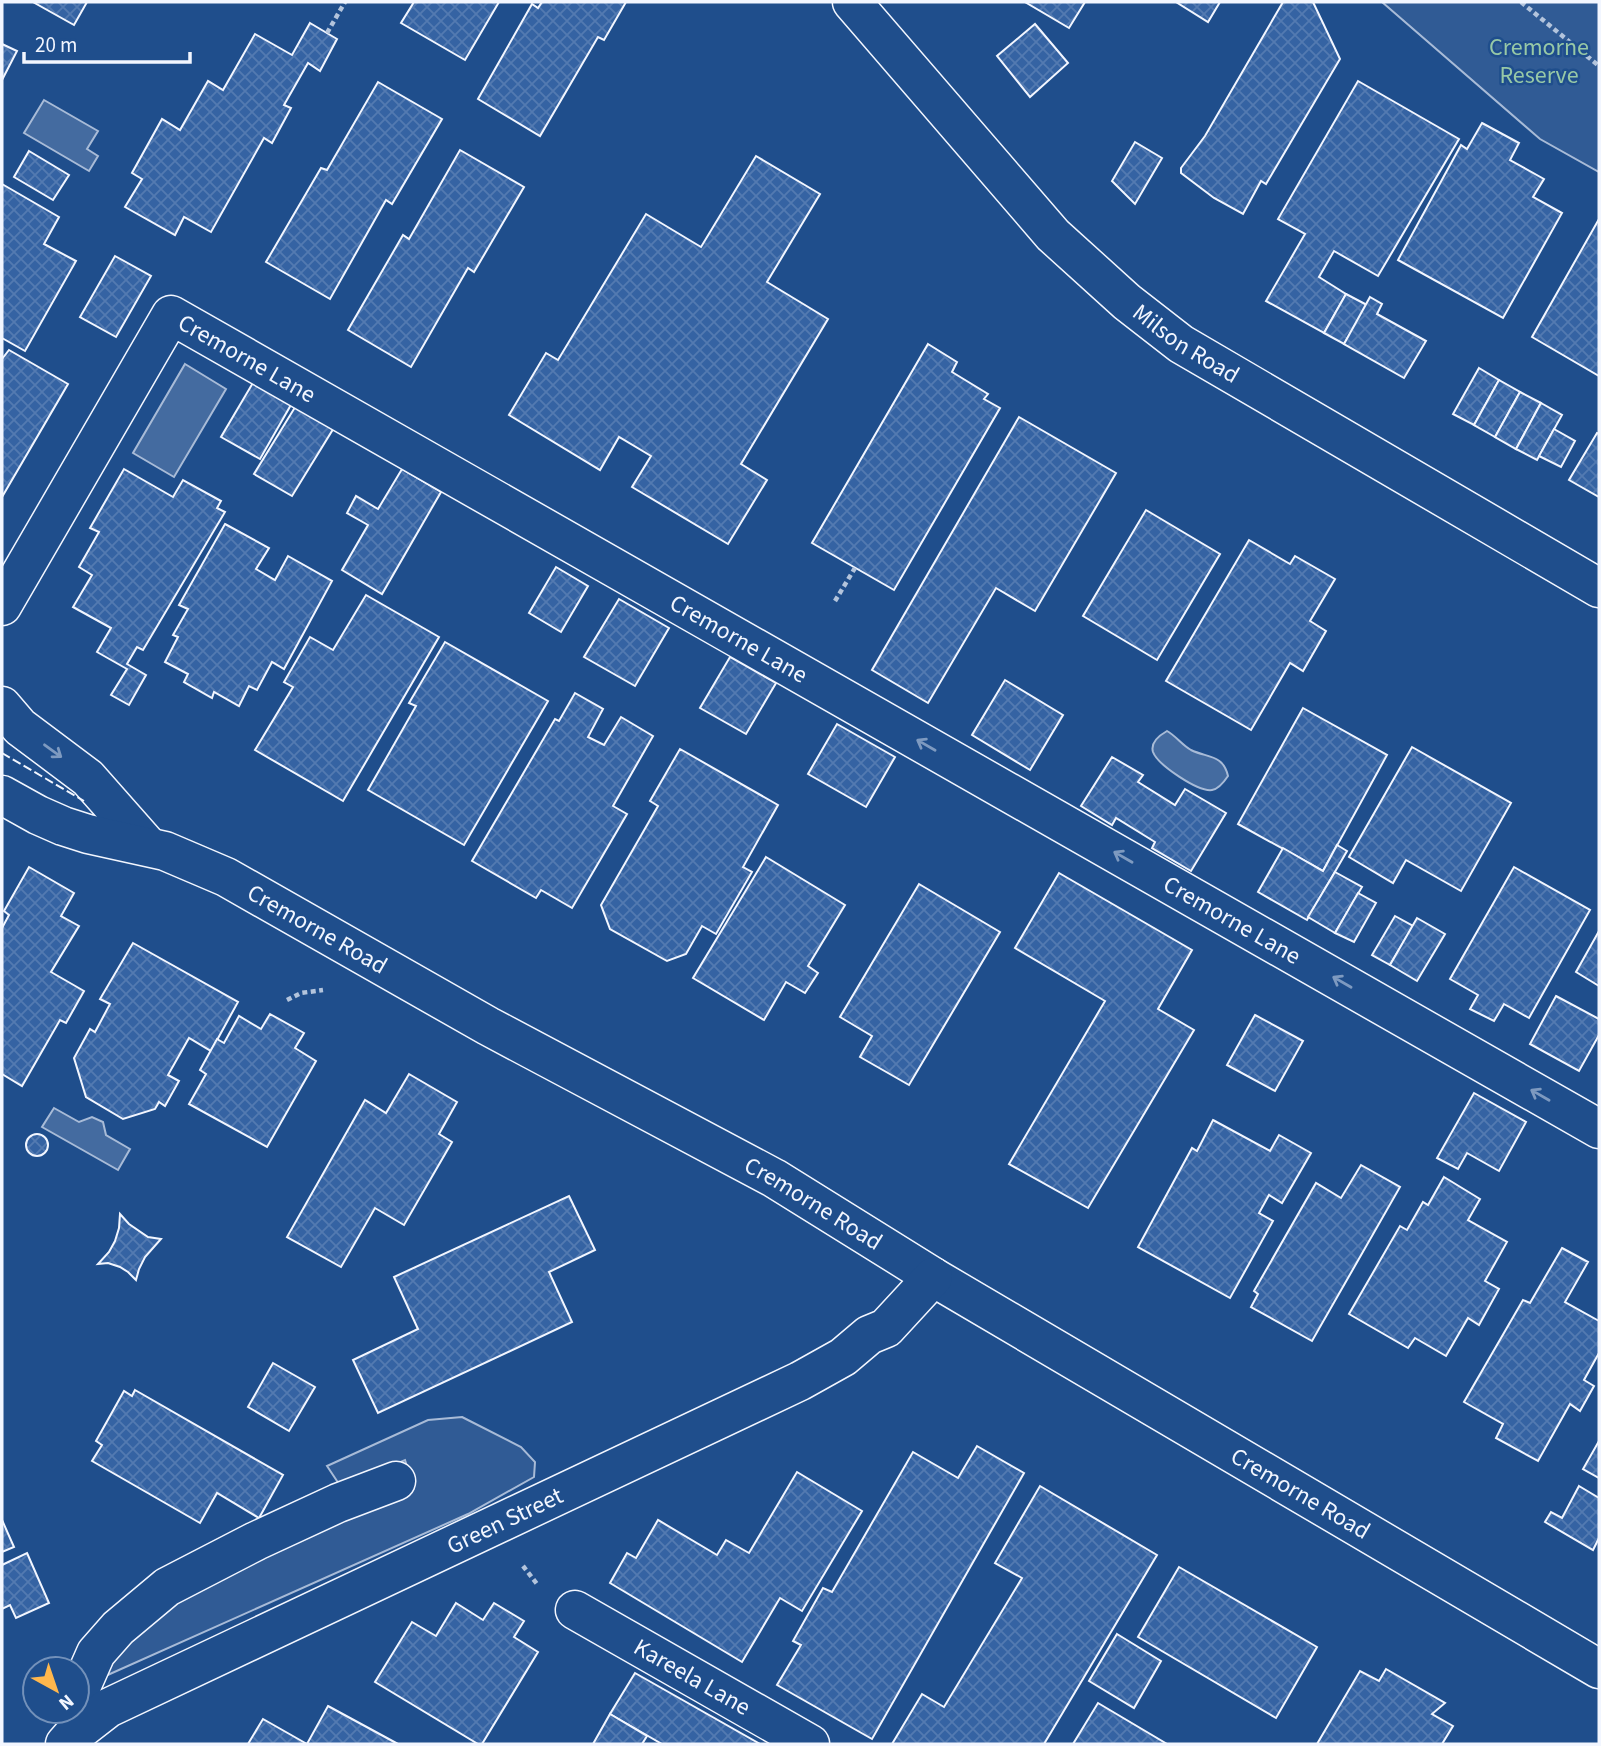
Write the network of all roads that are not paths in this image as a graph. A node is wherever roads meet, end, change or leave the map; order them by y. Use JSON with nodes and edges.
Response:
{"nodes":[{"id":1,"x":852,"y":2,"type":"edge"},
{"id":2,"x":1599,"y":588,"type":"edge"},
{"id":3,"x":2,"y":606,"type":"edge"},
{"id":4,"x":2,"y":706,"type":"edge"},
{"id":5,"x":2,"y":794,"type":"edge"},
{"id":6,"x":148,"y":846,"type":"junction"},
{"id":7,"x":1599,"y":1129,"type":"edge"},
{"id":8,"x":933,"y":1277,"type":"junction"},
{"id":9,"x":396,"y":1481,"type":"dead end"},
{"id":10,"x":575,"y":1610,"type":"dead end"},
{"id":11,"x":91,"y":1664,"type":"edge"},
{"id":12,"x":1599,"y":1669,"type":"edge"},
{"id":13,"x":91,"y":1716,"type":"edge"},
{"id":14,"x":810,"y":1744,"type":"edge"}],
"edges":[{"from":1,"to":2,"type":"street","name":"Milson Road"},
{"from":7,"to":3,"type":"street","name":"Cremorne Lane","one_way":true},
{"from":4,"to":6,"type":"street","one_way":true},
{"from":5,"to":6,"type":"street","name":"Cremorne Road"},
{"from":6,"to":8,"type":"street","name":"Cremorne Road"},
{"from":8,"to":12,"type":"street","name":"Cremorne Road"},
{"from":8,"to":13,"type":"street","name":"Green Street"},
{"from":9,"to":11,"type":"street"},
{"from":10,"to":14,"type":"street","name":"Kareela Lane"}]}
